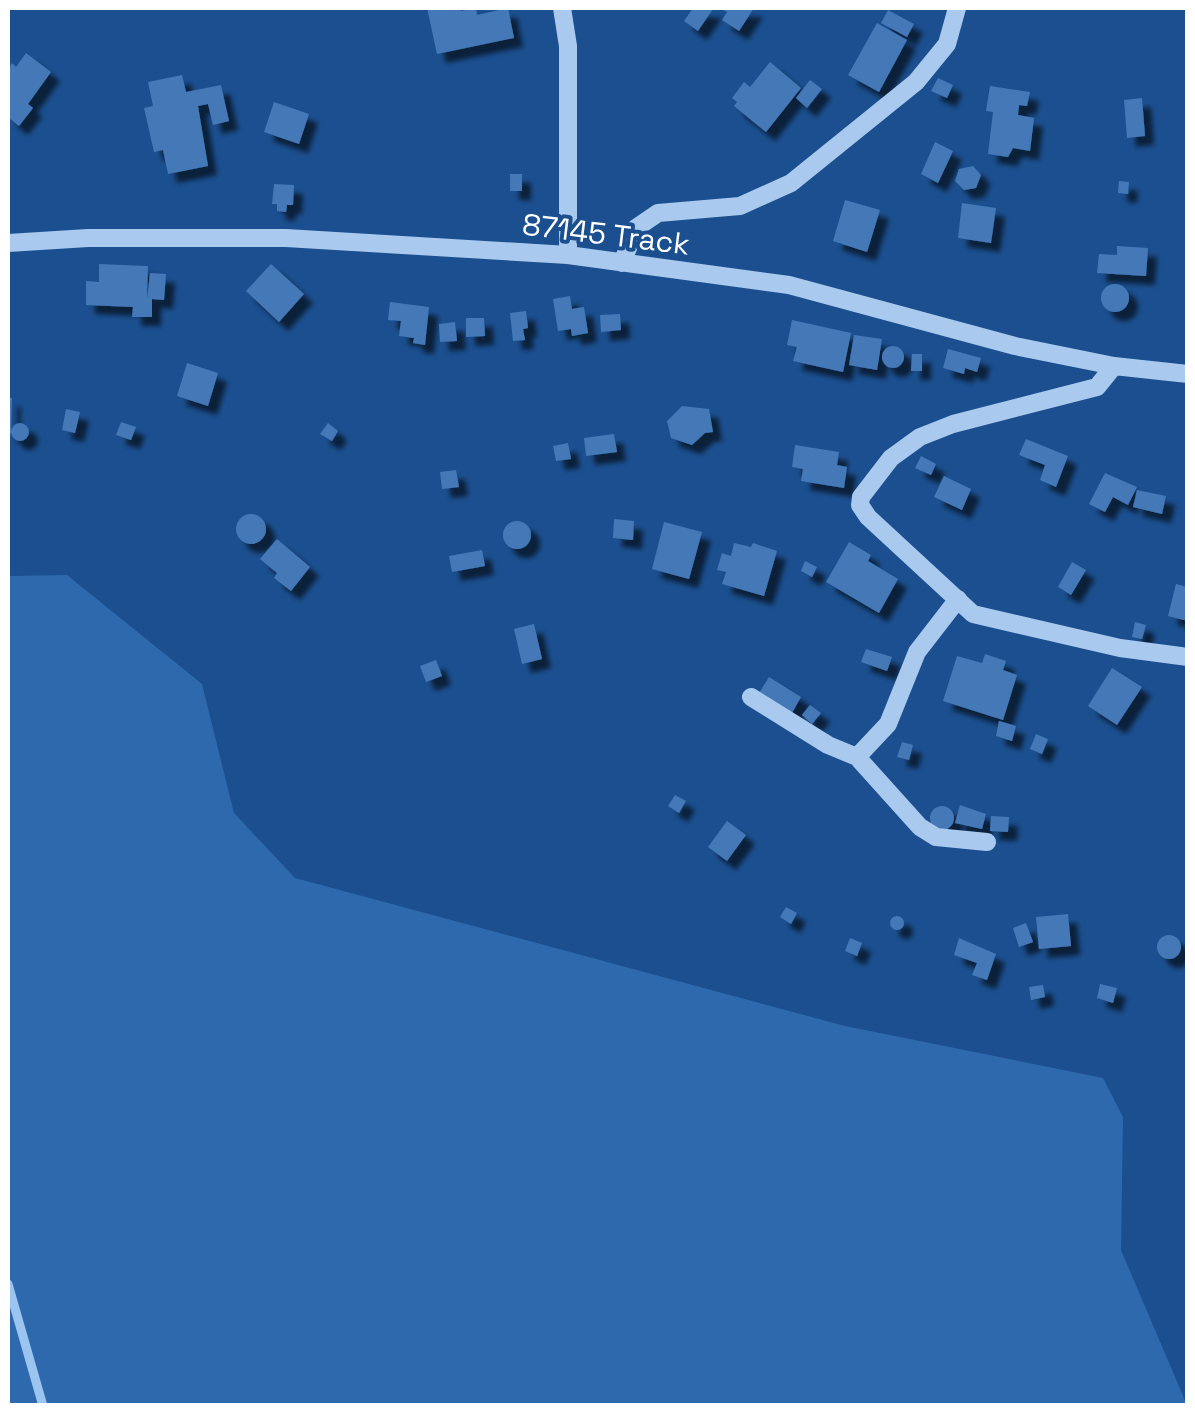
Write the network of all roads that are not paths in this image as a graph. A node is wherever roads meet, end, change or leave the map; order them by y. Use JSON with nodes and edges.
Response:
{"nodes":[{"id":1,"x":562,"y":8,"type":"edge"},
{"id":2,"x":956,"y":8,"type":"edge"},
{"id":3,"x":8,"y":243,"type":"edge"},
{"id":4,"x":568,"y":255,"type":"junction"},
{"id":5,"x":622,"y":262,"type":"junction"},
{"id":6,"x":1114,"y":366,"type":"junction"},
{"id":7,"x":1188,"y":374,"type":"edge"},
{"id":8,"x":958,"y":599,"type":"junction"},
{"id":9,"x":1188,"y":657,"type":"edge"},
{"id":10,"x":751,"y":697,"type":"dead end"},
{"id":11,"x":856,"y":758,"type":"junction"},
{"id":12,"x":987,"y":842,"type":"dead end"}],
"edges":[{"from":1,"to":4,"type":"street"},
{"from":2,"to":5,"type":"street"},
{"from":3,"to":4,"type":"street","name":"87145 Track"},
{"from":4,"to":5,"type":"street","name":"87145 Track"},
{"from":5,"to":6,"type":"street","name":"87145 Track"},
{"from":6,"to":7,"type":"street","name":"87145 Track"},
{"from":6,"to":8,"type":"street"},
{"from":8,"to":9,"type":"street"},
{"from":8,"to":11,"type":"street"},
{"from":10,"to":11,"type":"street"},
{"from":11,"to":12,"type":"street"}]}
